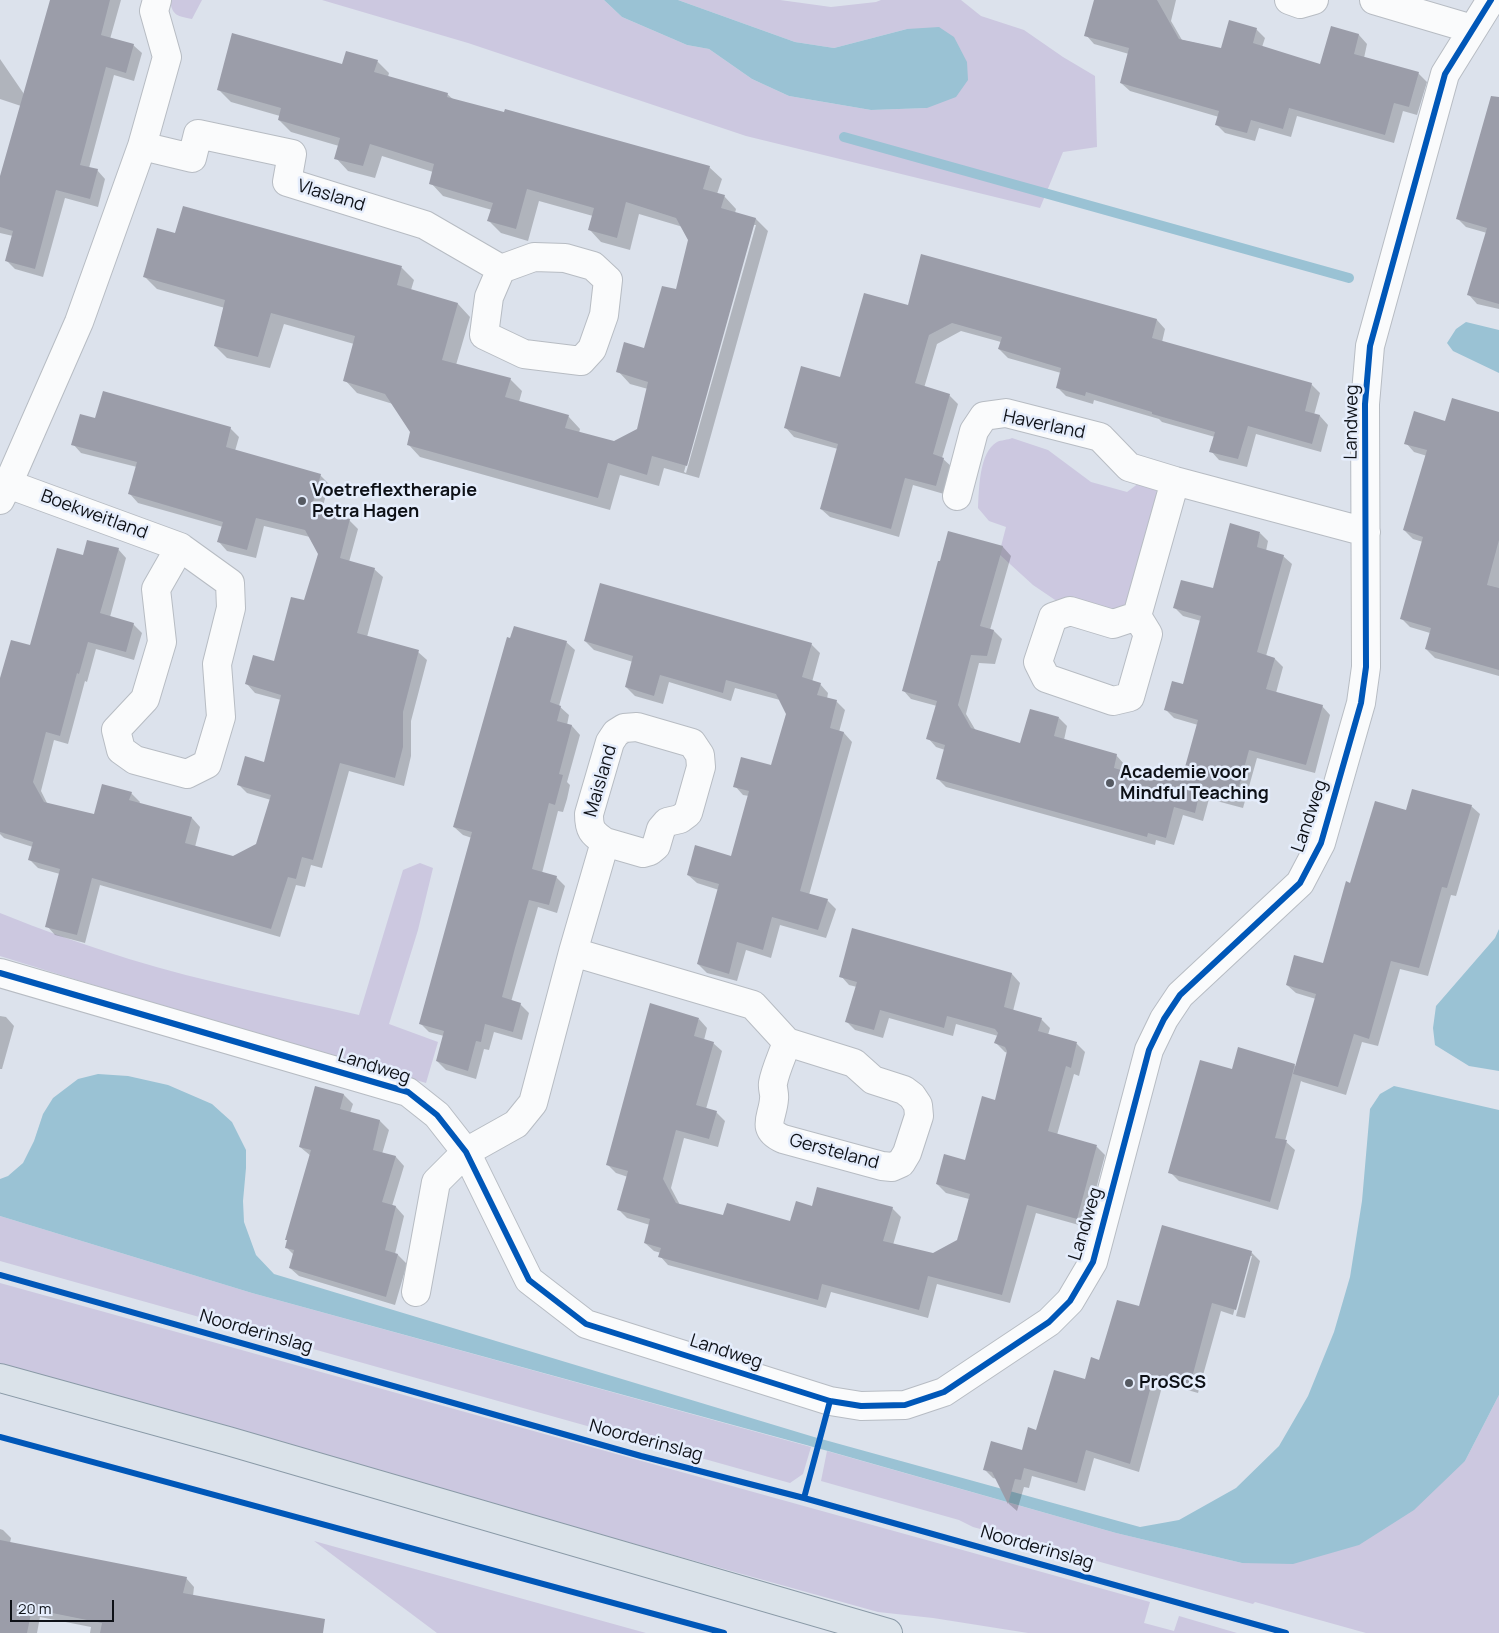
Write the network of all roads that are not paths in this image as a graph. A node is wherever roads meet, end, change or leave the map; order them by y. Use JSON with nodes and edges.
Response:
{"nodes":[{"id":1,"x":157,"y":0,"type":"edge"},
{"id":2,"x":1289,"y":0,"type":"edge"},
{"id":3,"x":1314,"y":0,"type":"edge"},
{"id":4,"x":1374,"y":0,"type":"edge"},
{"id":5,"x":1491,"y":0,"type":"edge"},
{"id":6,"x":1472,"y":29,"type":"junction"},
{"id":7,"x":142,"y":146,"type":"junction"},
{"id":8,"x":501,"y":269,"type":"junction"},
{"id":9,"x":1175,"y":481,"type":"junction"},
{"id":10,"x":4,"y":492,"type":"edge"},
{"id":11,"x":957,"y":496,"type":"dead end"},
{"id":12,"x":1366,"y":532,"type":"junction"},
{"id":13,"x":180,"y":547,"type":"junction"},
{"id":14,"x":1137,"y":616,"type":"dead end"},
{"id":15,"x":605,"y":842,"type":"junction"},
{"id":16,"x":573,"y":952,"type":"junction"},
{"id":17,"x":0,"y":973,"type":"edge"},
{"id":18,"x":787,"y":1042,"type":"junction"},
{"id":19,"x":466,"y":1152,"type":"junction"},
{"id":20,"x":416,"y":1292,"type":"dead end"},
{"id":21,"x":0,"y":1378,"type":"edge"},
{"id":22,"x":888,"y":1633,"type":"edge"}],
"edges":[{"from":1,"to":7,"type":"street"},
{"from":2,"to":3,"type":"street"},
{"from":4,"to":6,"type":"street"},
{"from":5,"to":6,"type":"street","name":"Landweg"},
{"from":6,"to":12,"type":"street","name":"Landweg"},
{"from":7,"to":8,"type":"street","name":"Vlasland"},
{"from":7,"to":10,"type":"street"},
{"from":8,"to":8,"type":"street"},
{"from":9,"to":11,"type":"street","name":"Haverland"},
{"from":9,"to":12,"type":"street","name":"Haverland"},
{"from":9,"to":14,"type":"street"},
{"from":10,"to":13,"type":"street","name":"Boekweitland"},
{"from":12,"to":19,"type":"street","name":"Landweg"},
{"from":13,"to":13,"type":"street","name":"Boekweitland"},
{"from":15,"to":15,"type":"street","name":"Maisland"},
{"from":15,"to":16,"type":"street","name":"Maisland"},
{"from":16,"to":18,"type":"street"},
{"from":16,"to":19,"type":"street","name":"Maisland"},
{"from":17,"to":19,"type":"street","name":"Landweg"},
{"from":18,"to":18,"type":"street","name":"Gersteland"},
{"from":19,"to":20,"type":"street"},
{"from":21,"to":22,"type":"main road"}]}
